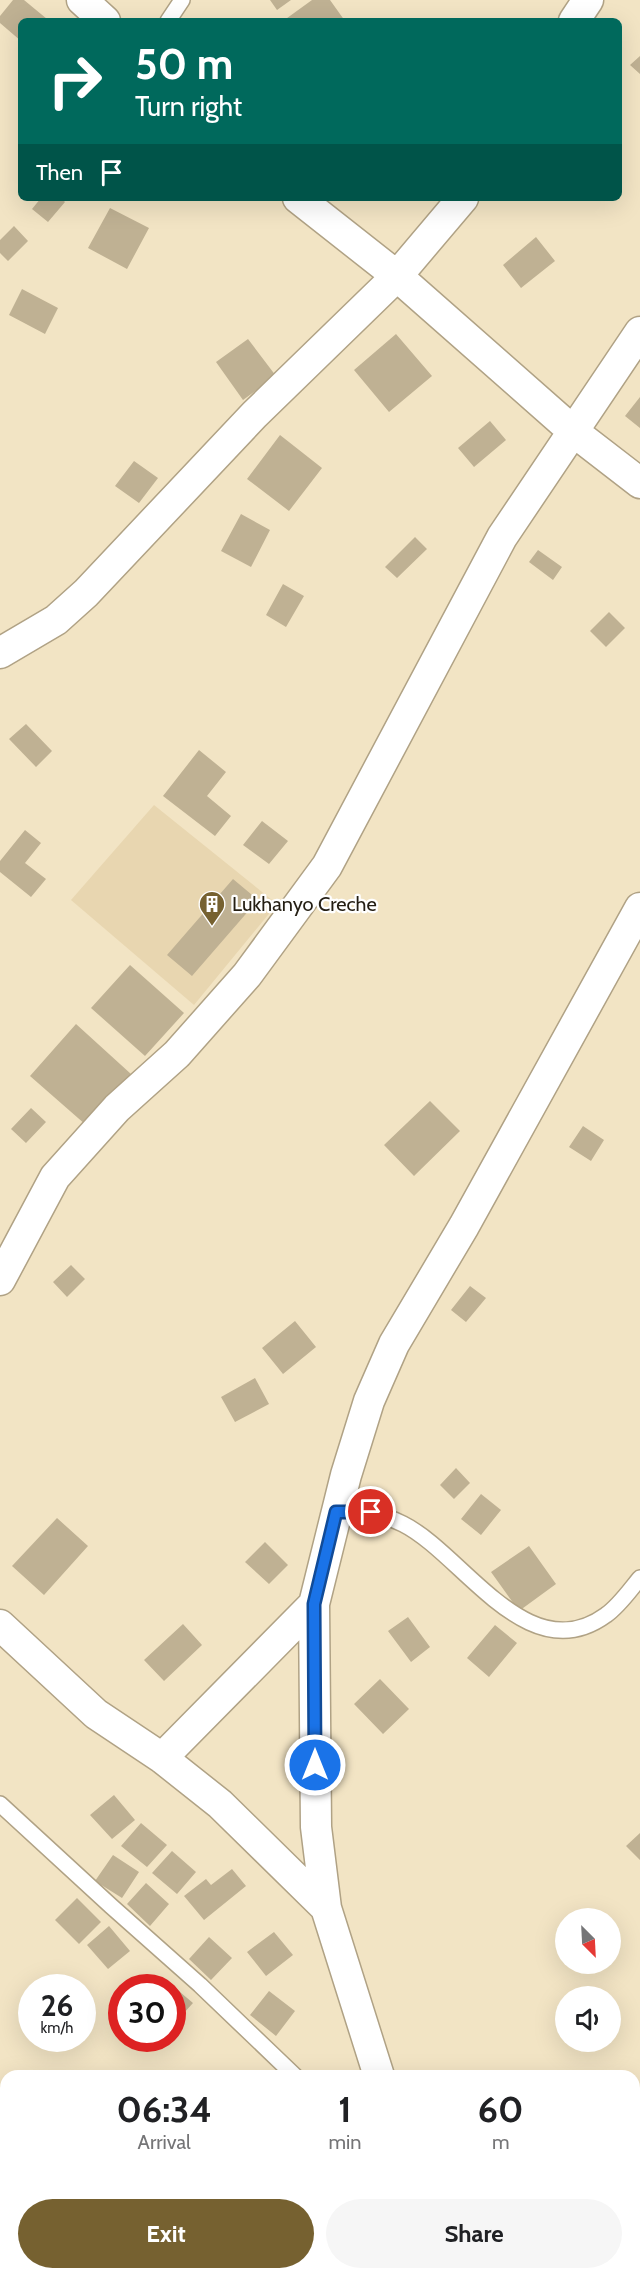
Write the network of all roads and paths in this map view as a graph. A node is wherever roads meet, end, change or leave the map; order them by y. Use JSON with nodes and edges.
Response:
{"nodes":[{"id":1,"x":82,"y":0,"type":"edge"},
{"id":2,"x":182,"y":0,"type":"edge"},
{"id":3,"x":588,"y":0,"type":"edge"},
{"id":4,"x":102,"y":18,"type":"edge"},
{"id":5,"x":170,"y":18,"type":"edge"},
{"id":6,"x":576,"y":18,"type":"edge"},
{"id":7,"x":302,"y":201,"type":"edge"},
{"id":8,"x":460,"y":201,"type":"edge"},
{"id":9,"x":398,"y":276,"type":"junction"},
{"id":10,"x":640,"y":332,"type":"edge"},
{"id":11,"x":574,"y":432,"type":"junction"},
{"id":12,"x":640,"y":483,"type":"edge"},
{"id":13,"x":0,"y":653,"type":"edge"},
{"id":14,"x":640,"y":908,"type":"edge"},
{"id":15,"x":0,"y":1280,"type":"edge"},
{"id":16,"x":336,"y":1512,"type":"junction"},
{"id":17,"x":640,"y":1578,"type":"edge"},
{"id":18,"x":314,"y":1604,"type":"junction"},
{"id":19,"x":0,"y":1624,"type":"edge"},
{"id":20,"x":162,"y":1758,"type":"junction"},
{"id":21,"x":0,"y":1804,"type":"edge"},
{"id":22,"x":326,"y":1908,"type":"junction"},
{"id":23,"x":289,"y":2070,"type":"edge"},
{"id":24,"x":377,"y":2070,"type":"edge"}],
"edges":[{"from":1,"to":4,"type":"street"},
{"from":2,"to":5,"type":"lane"},
{"from":3,"to":6,"type":"street"},
{"from":7,"to":9,"type":"street"},
{"from":8,"to":9,"type":"street"},
{"from":9,"to":11,"type":"street"},
{"from":9,"to":13,"type":"street"},
{"from":10,"to":11,"type":"street"},
{"from":11,"to":12,"type":"street"},
{"from":11,"to":15,"type":"street"},
{"from":14,"to":16,"type":"street"},
{"from":16,"to":17,"type":"lane"},
{"from":16,"to":18,"type":"street"},
{"from":18,"to":20,"type":"street"},
{"from":18,"to":22,"type":"street"},
{"from":19,"to":20,"type":"street"},
{"from":20,"to":22,"type":"street"},
{"from":21,"to":23,"type":"lane"},
{"from":22,"to":24,"type":"street"}]}
